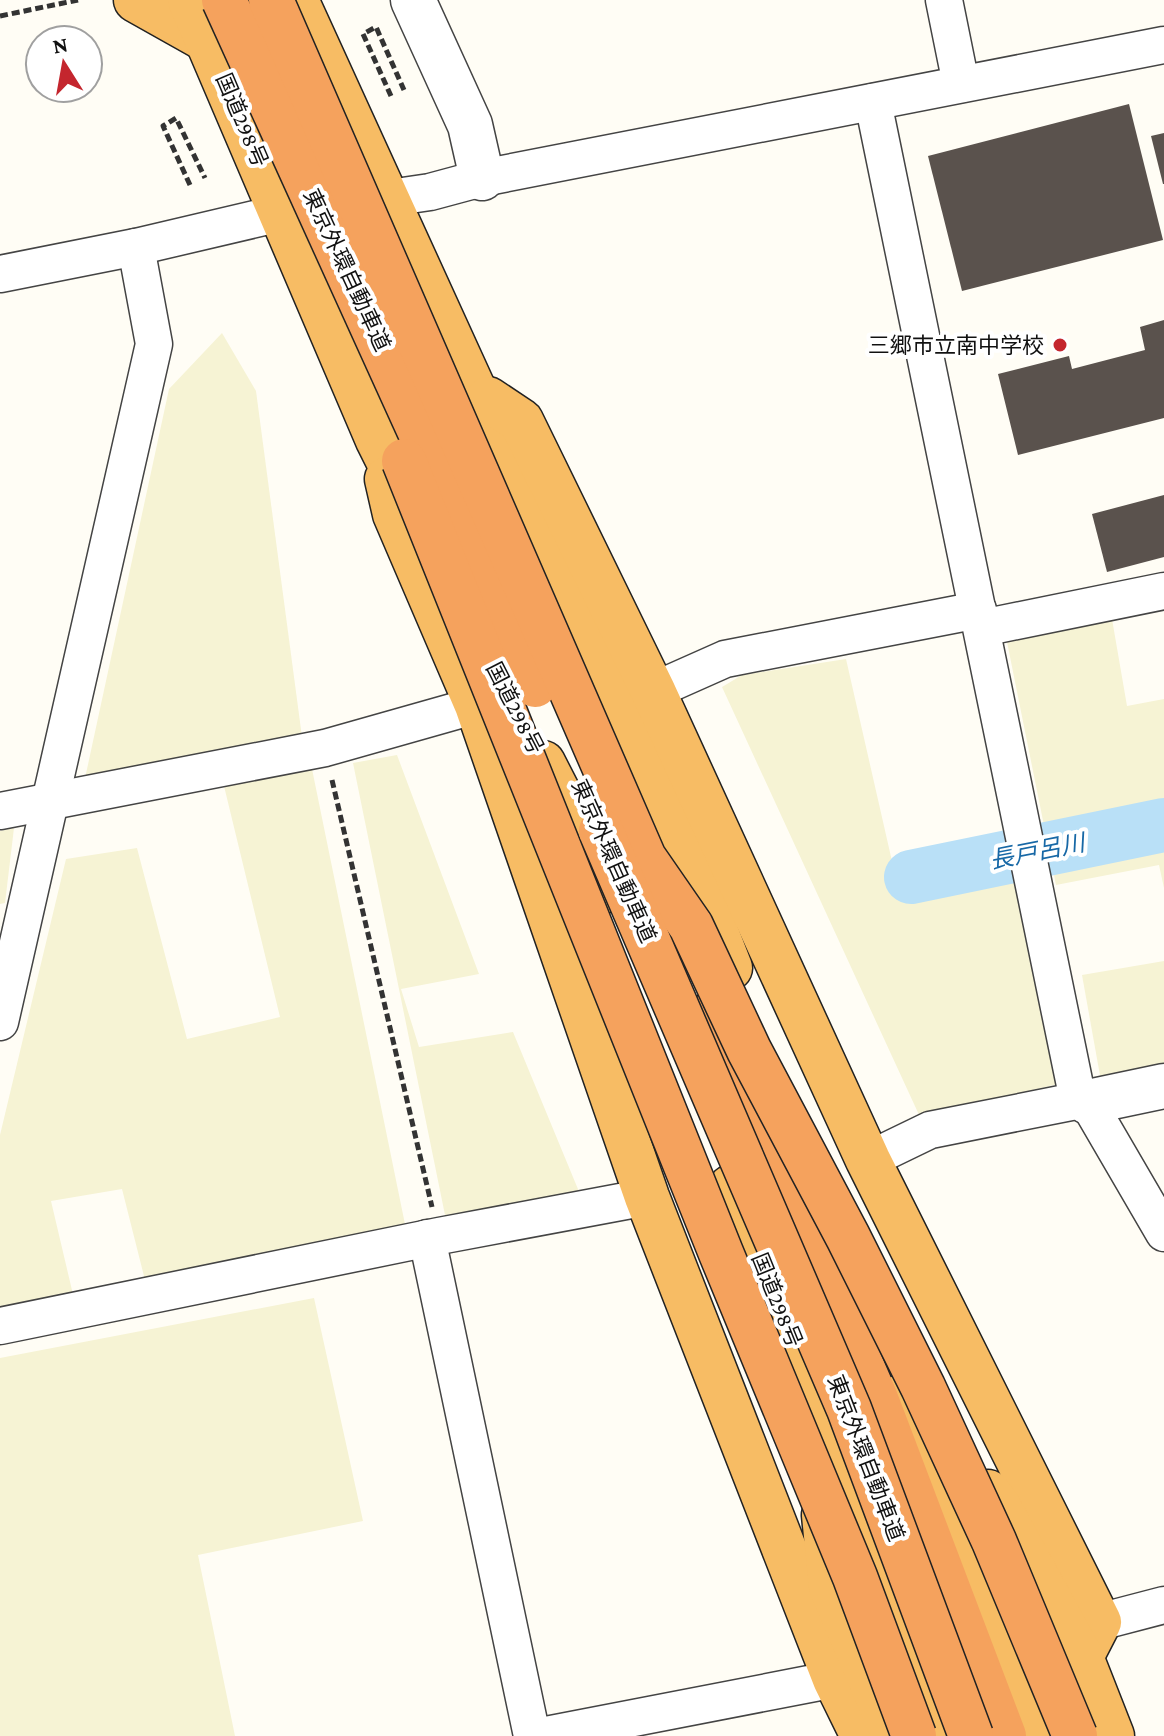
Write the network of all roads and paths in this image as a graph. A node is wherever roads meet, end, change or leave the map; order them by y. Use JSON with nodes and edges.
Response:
{"nodes":[{"id":1,"x":78,"y":0,"type":"edge"},
{"id":2,"x":136,"y":0,"type":"edge"},
{"id":3,"x":190,"y":0,"type":"edge"},
{"id":4,"x":224,"y":0,"type":"edge"},
{"id":5,"x":271,"y":0,"type":"edge"},
{"id":6,"x":296,"y":0,"type":"edge"},
{"id":7,"x":413,"y":0,"type":"edge"},
{"id":8,"x":944,"y":0,"type":"edge"},
{"id":9,"x":0,"y":16,"type":"edge"},
{"id":10,"x":227,"y":45,"type":"junction"},
{"id":11,"x":1164,"y":45,"type":"edge"},
{"id":12,"x":961,"y":84,"type":"junction"},
{"id":13,"x":404,"y":90,"type":"dead end"},
{"id":14,"x":391,"y":96,"type":"dead end"},
{"id":15,"x":873,"y":102,"type":"junction"},
{"id":16,"x":205,"y":178,"type":"dead end"},
{"id":17,"x":482,"y":178,"type":"junction"},
{"id":18,"x":190,"y":185,"type":"dead end"},
{"id":19,"x":386,"y":199,"type":"junction"},
{"id":20,"x":281,"y":213,"type":"junction"},
{"id":21,"x":136,"y":247,"type":"junction"},
{"id":22,"x":0,"y":274,"type":"edge"},
{"id":23,"x":473,"y":389,"type":"junction"},
{"id":24,"x":378,"y":440,"type":"junction"},
{"id":25,"x":1164,"y":591,"type":"edge"},
{"id":26,"x":980,"y":619,"type":"junction"},
{"id":27,"x":653,"y":691,"type":"junction"},
{"id":28,"x":477,"y":705,"type":"junction"},
{"id":29,"x":325,"y":748,"type":"junction"},
{"id":30,"x":50,"y":801,"type":"junction"},
{"id":31,"x":0,"y":811,"type":"edge"},
{"id":32,"x":644,"y":858,"type":"junction"},
{"id":33,"x":0,"y":1022,"type":"edge"},
{"id":34,"x":1164,"y":1086,"type":"edge"},
{"id":35,"x":1083,"y":1101,"type":"junction"},
{"id":36,"x":868,"y":1160,"type":"junction"},
{"id":37,"x":647,"y":1197,"type":"junction"},
{"id":38,"x":1164,"y":1233,"type":"edge"},
{"id":39,"x":433,"y":1237,"type":"junction"},
{"id":40,"x":0,"y":1326,"type":"edge"},
{"id":41,"x":879,"y":1351,"type":"junction"},
{"id":42,"x":811,"y":1383,"type":"junction"},
{"id":43,"x":1164,"y":1605,"type":"edge"},
{"id":44,"x":1090,"y":1639,"type":"junction"},
{"id":45,"x":835,"y":1679,"type":"junction"},
{"id":46,"x":532,"y":1736,"type":"edge"},
{"id":47,"x":541,"y":1736,"type":"edge"},
{"id":48,"x":863,"y":1736,"type":"edge"},
{"id":49,"x":894,"y":1736,"type":"edge"},
{"id":50,"x":914,"y":1736,"type":"edge"},
{"id":51,"x":944,"y":1736,"type":"edge"},
{"id":52,"x":971,"y":1736,"type":"edge"},
{"id":53,"x":1004,"y":1736,"type":"edge"},
{"id":54,"x":1034,"y":1736,"type":"edge"},
{"id":55,"x":1075,"y":1736,"type":"edge"},
{"id":56,"x":1112,"y":1736,"type":"edge"}],
"edges":[{"from":1,"to":9,"type":"path"},
{"from":2,"to":10,"type":"highway"},
{"from":3,"to":10,"type":"highway","name":"国道298号"},
{"from":4,"to":10,"type":"highway","name":"東京外環自動車道","bridge":true},
{"from":5,"to":32,"type":"highway","name":"東京外環自動車道","bridge":true},
{"from":6,"to":19,"type":"highway"},
{"from":7,"to":17,"type":"street"},
{"from":8,"to":12,"type":"street"},
{"from":10,"to":20,"type":"highway","name":"国道298号"},
{"from":10,"to":50,"type":"highway","bridge":true},
{"from":10,"to":52,"type":"highway","name":"東京外環自動車道","bridge":true},
{"from":11,"to":12,"type":"street"},
{"from":12,"to":15,"type":"street"},
{"from":13,"to":14,"type":"path"},
{"from":15,"to":17,"type":"street"},
{"from":15,"to":26,"type":"street"},
{"from":16,"to":18,"type":"path"},
{"from":17,"to":19,"type":"street"},
{"from":19,"to":20,"type":"street"},
{"from":19,"to":23,"type":"highway"},
{"from":20,"to":21,"type":"street"},
{"from":20,"to":24,"type":"highway","name":"国道298号"},
{"from":21,"to":22,"type":"street"},
{"from":21,"to":30,"type":"street"},
{"from":23,"to":27,"type":"highway"},
{"from":23,"to":41,"type":"highway"},
{"from":24,"to":28,"type":"highway"},
{"from":24,"to":42,"type":"highway","name":"国道298号"},
{"from":25,"to":26,"type":"street"},
{"from":26,"to":27,"type":"street"},
{"from":26,"to":35,"type":"street"},
{"from":27,"to":36,"type":"highway"},
{"from":28,"to":29,"type":"street"},
{"from":28,"to":37,"type":"highway"},
{"from":29,"to":30,"type":"street"},
{"from":29,"to":39,"type":"path"},
{"from":30,"to":31,"type":"street"},
{"from":30,"to":33,"type":"street"},
{"from":32,"to":53,"type":"highway","name":"東京外環自動車道","bridge":true},
{"from":32,"to":55,"type":"highway","bridge":true},
{"from":34,"to":35,"type":"street"},
{"from":35,"to":36,"type":"street"},
{"from":35,"to":38,"type":"street"},
{"from":36,"to":44,"type":"highway"},
{"from":37,"to":39,"type":"street"},
{"from":37,"to":45,"type":"highway"},
{"from":39,"to":40,"type":"street"},
{"from":39,"to":46,"type":"street"},
{"from":41,"to":44,"type":"highway"},
{"from":41,"to":54,"type":"highway"},
{"from":42,"to":49,"type":"highway"},
{"from":42,"to":51,"type":"highway","name":"国道298号"},
{"from":43,"to":44,"type":"street"},
{"from":44,"to":56,"type":"highway"},
{"from":45,"to":47,"type":"street"},
{"from":45,"to":48,"type":"highway"}]}
